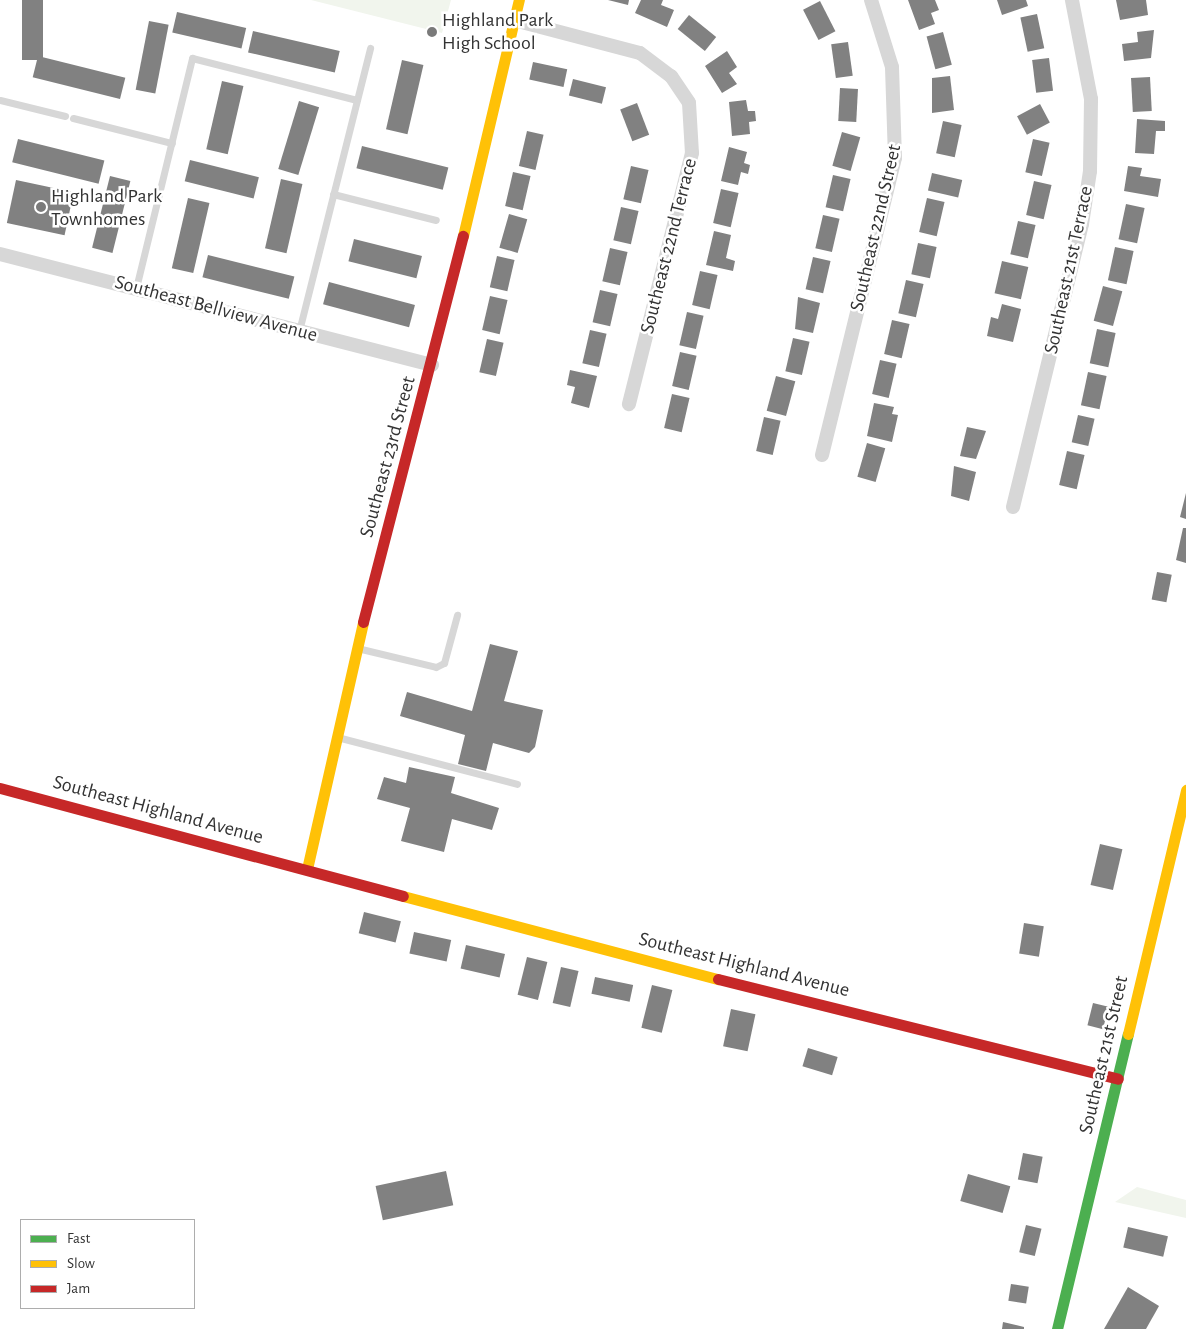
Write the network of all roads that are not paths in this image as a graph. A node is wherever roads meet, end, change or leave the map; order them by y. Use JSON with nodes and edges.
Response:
{"nodes":[{"id":1,"x":518,"y":0,"type":"edge"},
{"id":2,"x":870,"y":0,"type":"edge"},
{"id":3,"x":1072,"y":0,"type":"edge"},
{"id":4,"x":514,"y":20,"type":"junction"},
{"id":5,"x":370,"y":48,"type":"dead end"},
{"id":6,"x":0,"y":100,"type":"edge"},
{"id":7,"x":357,"y":100,"type":"junction"},
{"id":8,"x":172,"y":143,"type":"junction"},
{"id":9,"x":333,"y":194,"type":"junction"},
{"id":10,"x":436,"y":220,"type":"dead end"},
{"id":11,"x":0,"y":254,"type":"edge"},
{"id":12,"x":136,"y":288,"type":"junction"},
{"id":13,"x":299,"y":331,"type":"junction"},
{"id":14,"x":432,"y":365,"type":"junction"},
{"id":15,"x":629,"y":404,"type":"dead end"},
{"id":16,"x":822,"y":455,"type":"dead end"},
{"id":17,"x":1013,"y":508,"type":"dead end"},
{"id":18,"x":457,"y":615,"type":"dead end"},
{"id":19,"x":357,"y":647,"type":"junction"},
{"id":20,"x":336,"y":737,"type":"junction"},
{"id":21,"x":517,"y":784,"type":"dead end"},
{"id":22,"x":0,"y":789,"type":"edge"},
{"id":23,"x":1186,"y":790,"type":"edge"},
{"id":24,"x":307,"y":869,"type":"junction"},
{"id":25,"x":1118,"y":1079,"type":"junction"},
{"id":26,"x":1057,"y":1329,"type":"edge"}],
"edges":[{"from":1,"to":4,"type":"street","name":"Southeast 23rd Street"},
{"from":2,"to":16,"type":"street","name":"Southeast 22nd Street"},
{"from":3,"to":17,"type":"street","name":"Southeast 21st Terrace"},
{"from":4,"to":14,"type":"street","name":"Southeast 23rd Street"},
{"from":4,"to":15,"type":"street","name":"Southeast 22nd Terrace"},
{"from":5,"to":7,"type":"lane"},
{"from":6,"to":8,"type":"lane"},
{"from":7,"to":8,"type":"lane"},
{"from":7,"to":9,"type":"lane"},
{"from":8,"to":12,"type":"lane"},
{"from":9,"to":10,"type":"lane"},
{"from":9,"to":13,"type":"lane"},
{"from":11,"to":12,"type":"street","name":"Southeast Bellview Avenue"},
{"from":12,"to":13,"type":"street","name":"Southeast Bellview Avenue"},
{"from":13,"to":14,"type":"street","name":"Southeast Bellview Avenue"},
{"from":14,"to":19,"type":"street","name":"Southeast 23rd Street"},
{"from":18,"to":19,"type":"lane"},
{"from":19,"to":20,"type":"street","name":"Southeast 23rd Street"},
{"from":20,"to":21,"type":"lane"},
{"from":20,"to":24,"type":"street","name":"Southeast 23rd Street"},
{"from":22,"to":24,"type":"street","name":"Southeast Highland Avenue"},
{"from":23,"to":25,"type":"street","name":"Southeast 21st Street"},
{"from":24,"to":25,"type":"street","name":"Southeast Highland Avenue"},
{"from":25,"to":26,"type":"street","name":"Southeast 21st Street"}]}
